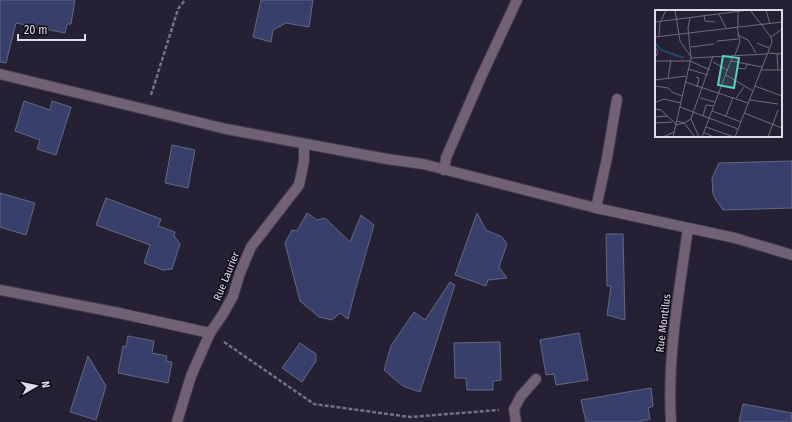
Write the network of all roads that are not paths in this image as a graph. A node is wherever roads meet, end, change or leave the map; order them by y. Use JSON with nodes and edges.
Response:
{"nodes":[{"id":1,"x":517,"y":0,"type":"edge"},
{"id":2,"x":0,"y":74,"type":"edge"},
{"id":3,"x":617,"y":99,"type":"dead end"},
{"id":4,"x":304,"y":144,"type":"junction"},
{"id":5,"x":444,"y":170,"type":"junction"},
{"id":6,"x":596,"y":208,"type":"junction"},
{"id":7,"x":688,"y":228,"type":"junction"},
{"id":8,"x":792,"y":255,"type":"edge"},
{"id":9,"x":0,"y":290,"type":"edge"},
{"id":10,"x":210,"y":333,"type":"junction"},
{"id":11,"x":536,"y":379,"type":"dead end"},
{"id":12,"x":177,"y":422,"type":"edge"},
{"id":13,"x":516,"y":422,"type":"edge"},
{"id":14,"x":671,"y":422,"type":"edge"}],
"edges":[{"from":1,"to":5,"type":"street"},
{"from":2,"to":4,"type":"street"},
{"from":3,"to":6,"type":"street"},
{"from":4,"to":5,"type":"street"},
{"from":4,"to":10,"type":"street","name":"Rue Laurier"},
{"from":5,"to":6,"type":"street"},
{"from":6,"to":7,"type":"street"},
{"from":7,"to":8,"type":"street"},
{"from":7,"to":14,"type":"street","name":"Rue Montilus"},
{"from":9,"to":10,"type":"street"},
{"from":10,"to":12,"type":"street","name":"Rue Laurier"},
{"from":11,"to":13,"type":"street"}]}
